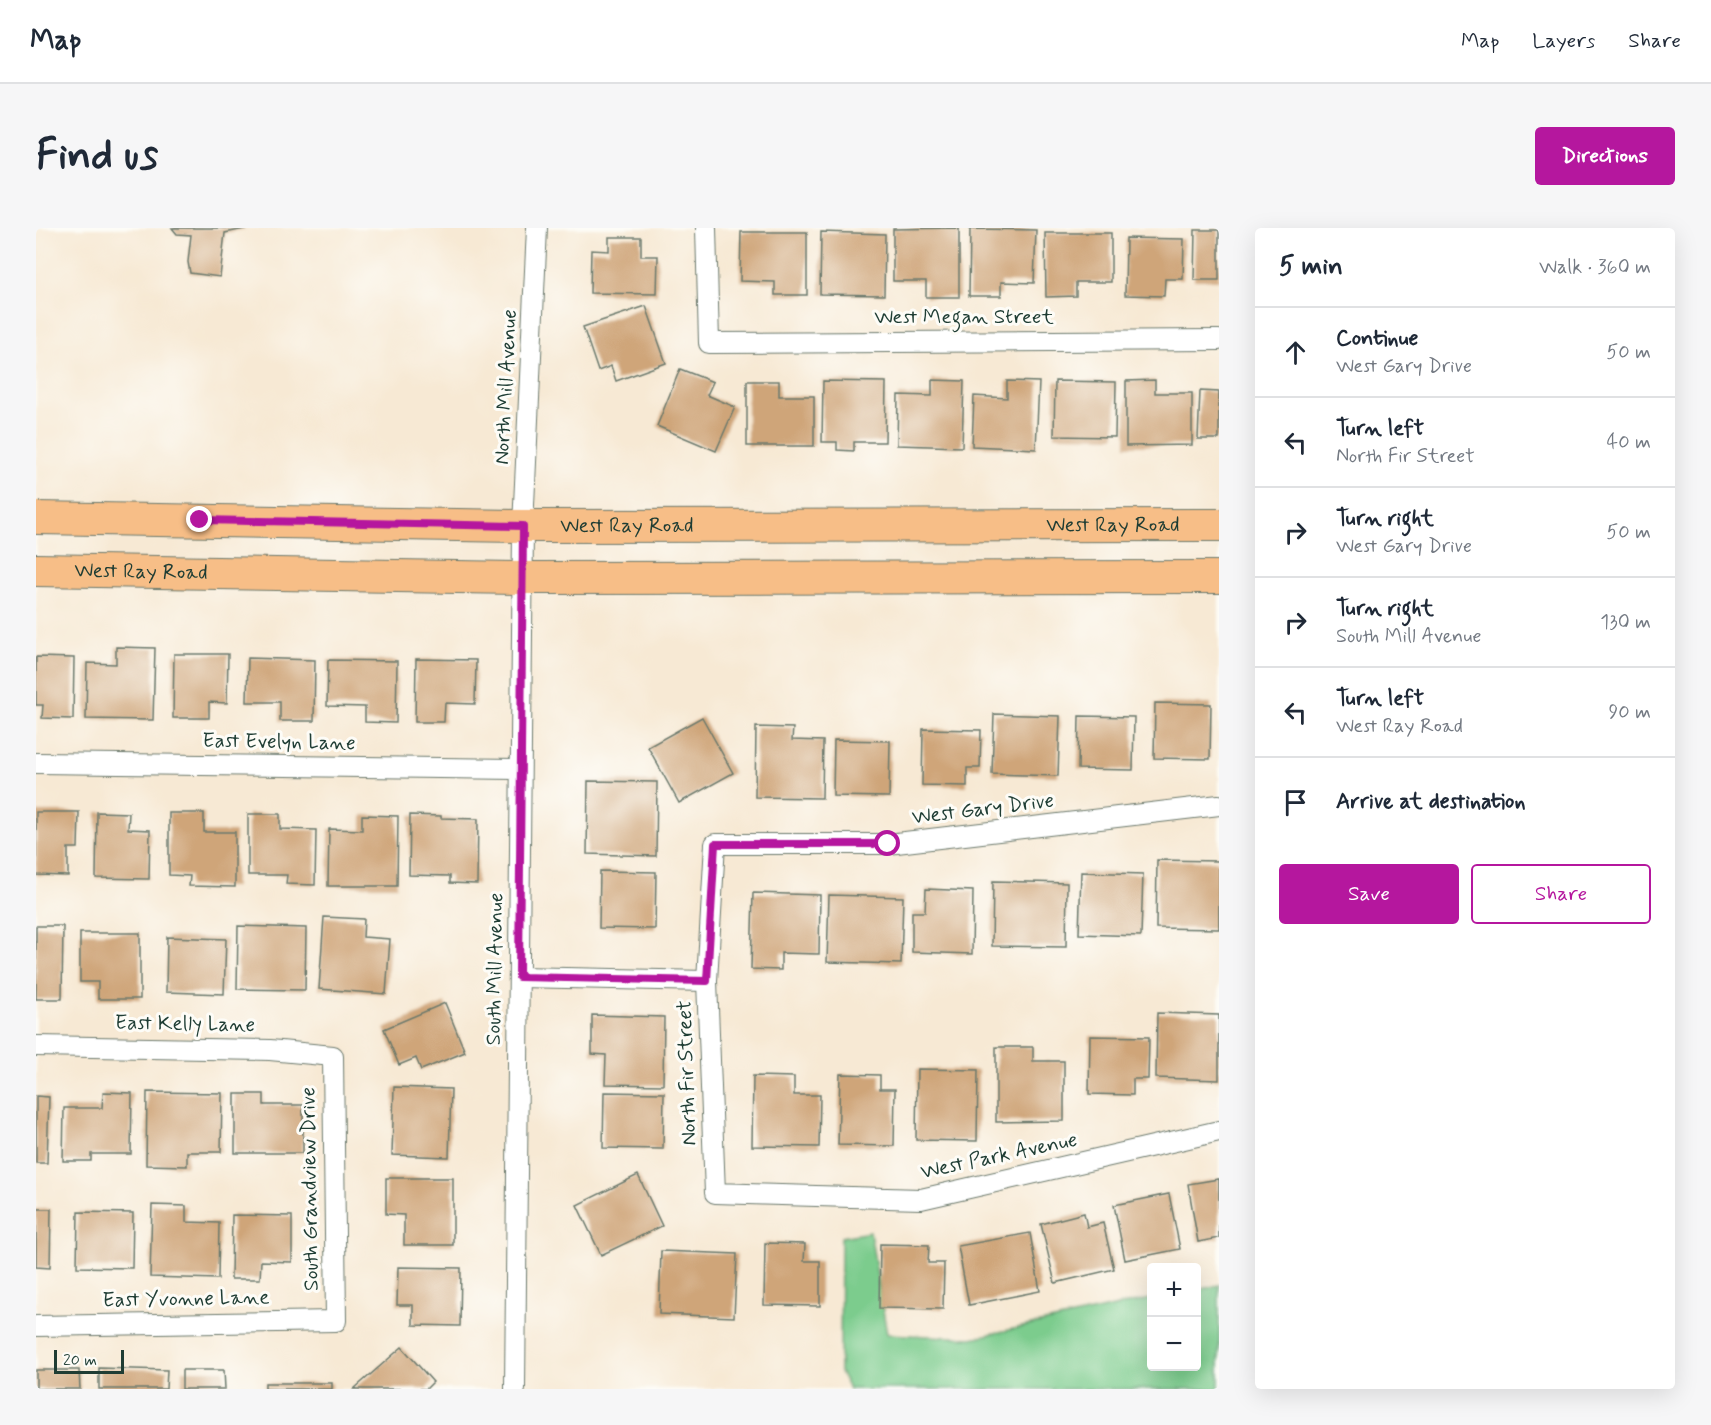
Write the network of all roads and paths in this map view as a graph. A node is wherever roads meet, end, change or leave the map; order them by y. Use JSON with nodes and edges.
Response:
{"nodes":[{"id":1,"x":537,"y":228,"type":"edge"},
{"id":2,"x":706,"y":228,"type":"edge"},
{"id":3,"x":1219,"y":340,"type":"edge"},
{"id":4,"x":36,"y":518,"type":"edge"},
{"id":5,"x":1219,"y":525,"type":"edge"},
{"id":6,"x":523,"y":551,"type":"junction"},
{"id":7,"x":36,"y":570,"type":"edge"},
{"id":8,"x":1219,"y":577,"type":"edge"},
{"id":9,"x":36,"y":764,"type":"edge"},
{"id":10,"x":520,"y":769,"type":"junction"},
{"id":11,"x":1219,"y":805,"type":"edge"},
{"id":12,"x":715,"y":844,"type":"joint"},
{"id":13,"x":519,"y":977,"type":"junction"},
{"id":14,"x":707,"y":981,"type":"junction"},
{"id":15,"x":36,"y":1046,"type":"edge"},
{"id":16,"x":333,"y":1056,"type":"joint"},
{"id":17,"x":1219,"y":1131,"type":"edge"},
{"id":18,"x":715,"y":1193,"type":"joint"},
{"id":19,"x":336,"y":1321,"type":"joint"},
{"id":20,"x":36,"y":1326,"type":"edge"},
{"id":21,"x":514,"y":1389,"type":"edge"}],
"edges":[{"from":1,"to":6,"type":"street","name":"North Mill Avenue"},
{"from":2,"to":3,"type":"street","name":"West Megan Street"},
{"from":4,"to":6,"type":"main road","name":"West Ray Road"},
{"from":5,"to":6,"type":"main road","name":"West Ray Road"},
{"from":6,"to":7,"type":"main road","name":"West Ray Road"},
{"from":6,"to":8,"type":"main road","name":"West Ray Road"},
{"from":6,"to":10,"type":"street","name":"South Mill Avenue"},
{"from":9,"to":10,"type":"street","name":"East Evelyn Lane"},
{"from":10,"to":13,"type":"street","name":"South Mill Avenue"},
{"from":11,"to":12,"type":"street","name":"West Gary Drive"},
{"from":12,"to":14,"type":"street","name":"North Fir Street"},
{"from":13,"to":14,"type":"street"},
{"from":13,"to":21,"type":"street","name":"South Mill Avenue"},
{"from":14,"to":18,"type":"street","name":"North Fir Street"},
{"from":15,"to":16,"type":"street","name":"East Kelly Lane"},
{"from":16,"to":19,"type":"street","name":"South Grandview Drive"},
{"from":17,"to":18,"type":"street","name":"West Park Avenue"},
{"from":19,"to":20,"type":"street","name":"East Yvonne Lane"}]}
